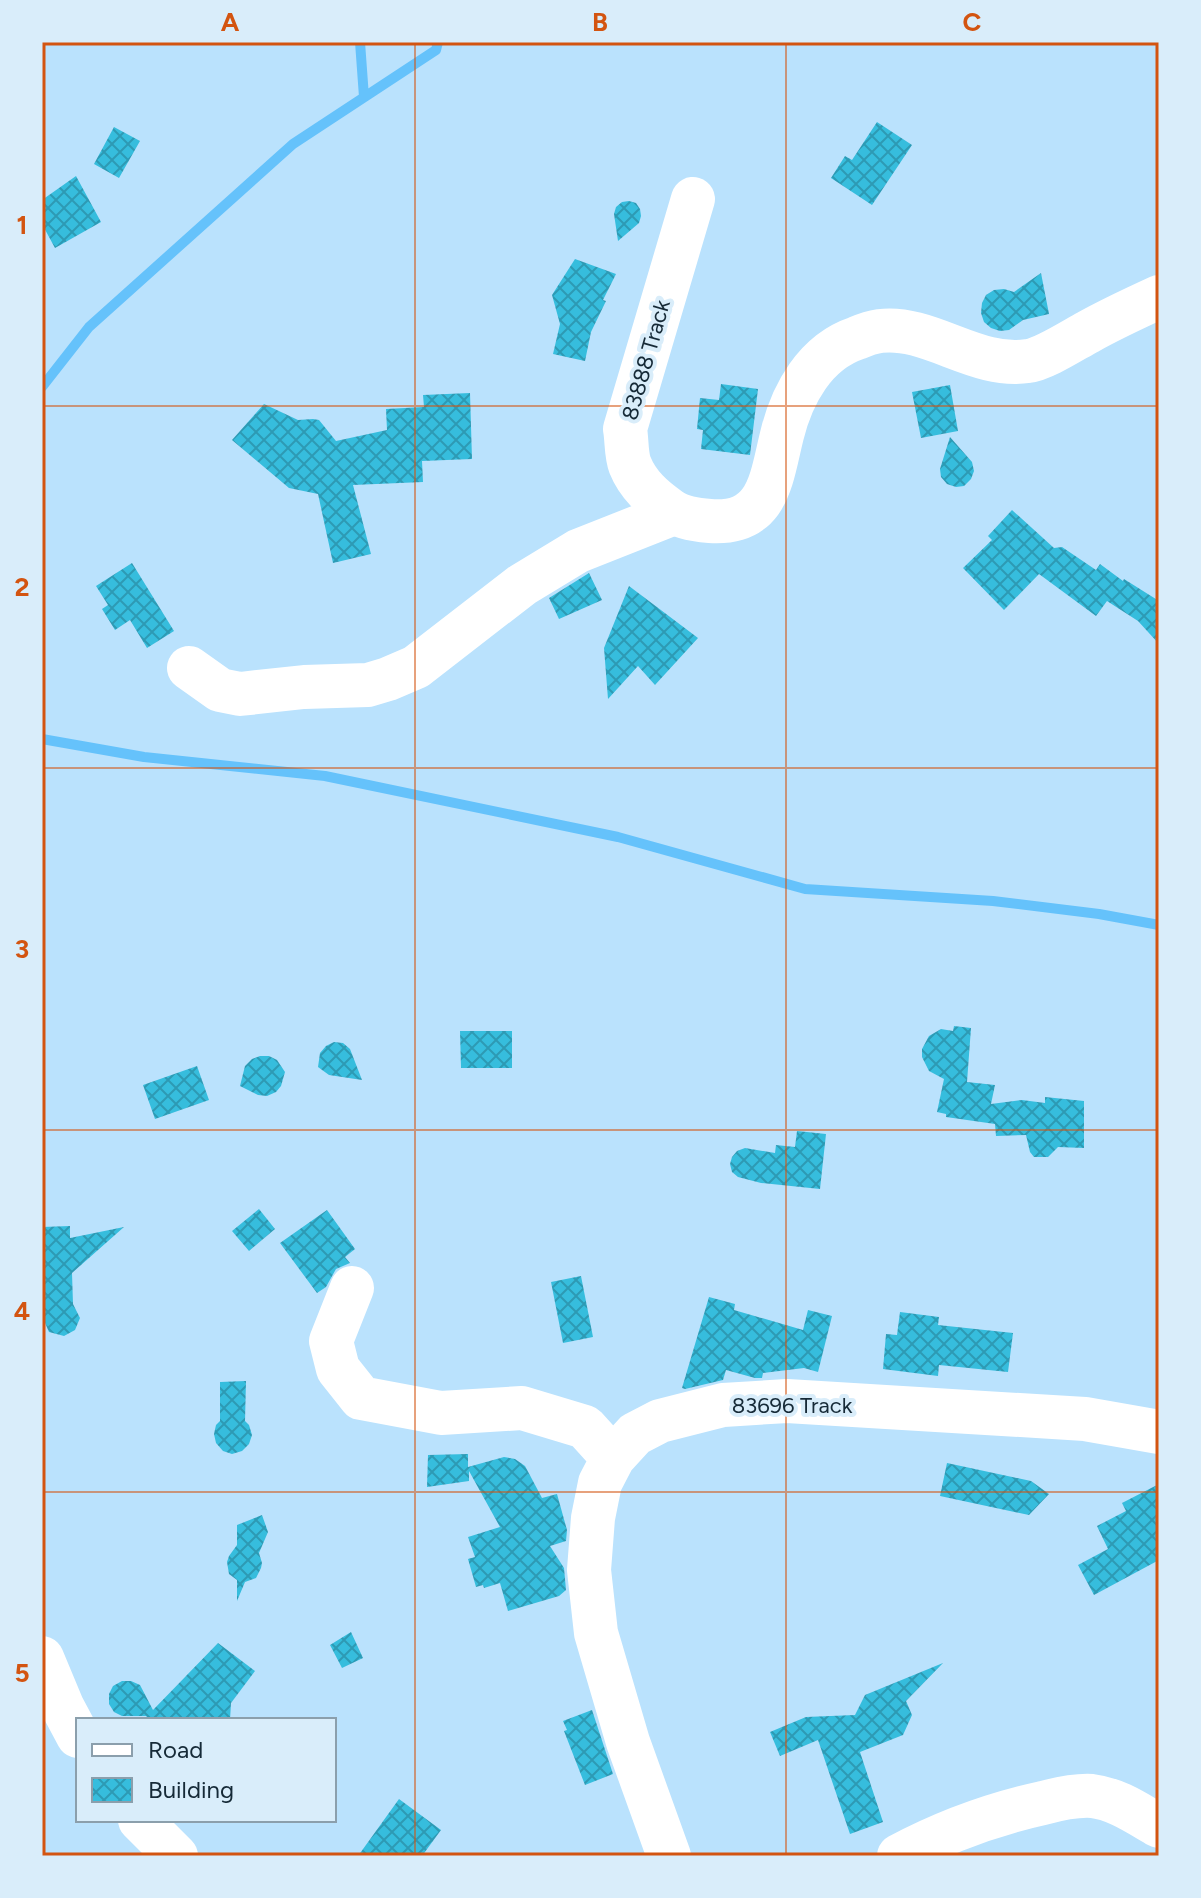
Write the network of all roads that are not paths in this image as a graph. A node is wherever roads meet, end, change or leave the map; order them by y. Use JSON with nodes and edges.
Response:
{"nodes":[{"id":1,"x":693,"y":199,"type":"dead end"},
{"id":2,"x":1159,"y":297,"type":"edge"},
{"id":3,"x":674,"y":513,"type":"junction"},
{"id":4,"x":189,"y":668,"type":"dead end"},
{"id":5,"x":352,"y":1288,"type":"dead end"},
{"id":6,"x":1159,"y":1432,"type":"edge"},
{"id":7,"x":613,"y":1458,"type":"junction"},
{"id":8,"x":42,"y":1658,"type":"edge"},
{"id":9,"x":76,"y":1732,"type":"edge"},
{"id":10,"x":142,"y":1822,"type":"edge"},
{"id":11,"x":1159,"y":1826,"type":"edge"},
{"id":12,"x":176,"y":1856,"type":"edge"},
{"id":13,"x":669,"y":1856,"type":"edge"},
{"id":14,"x":899,"y":1856,"type":"edge"}],
"edges":[{"from":1,"to":3,"type":"street","name":"83888 Track"},
{"from":2,"to":3,"type":"street","name":"83888 Track"},
{"from":3,"to":4,"type":"street"},
{"from":5,"to":7,"type":"street"},
{"from":6,"to":7,"type":"street","name":"83696 Track"},
{"from":7,"to":13,"type":"street","name":"83696 Track"},
{"from":8,"to":9,"type":"street"},
{"from":10,"to":12,"type":"street"},
{"from":11,"to":14,"type":"street"}]}
